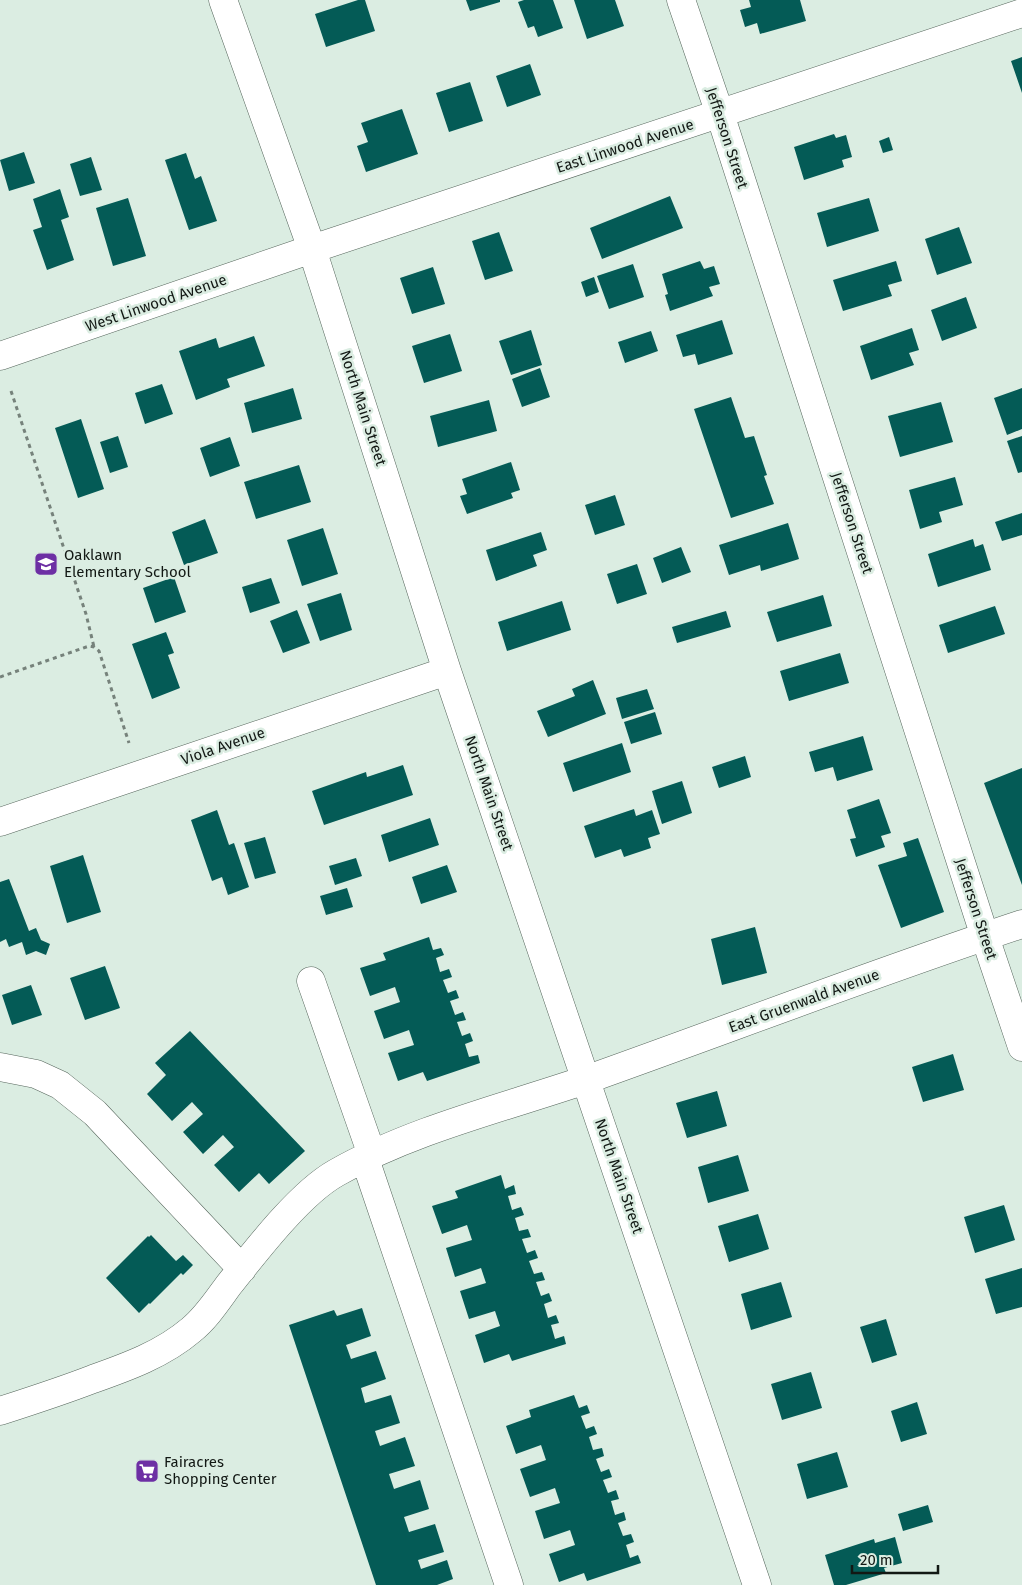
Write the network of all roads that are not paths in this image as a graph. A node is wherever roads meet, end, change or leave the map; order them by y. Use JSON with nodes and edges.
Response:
{"nodes":[{"id":1,"x":223,"y":0,"type":"edge"},
{"id":2,"x":681,"y":0,"type":"edge"},
{"id":3,"x":1022,"y":13,"type":"edge"},
{"id":4,"x":720,"y":114,"type":"junction"},
{"id":5,"x":312,"y":249,"type":"junction"},
{"id":6,"x":0,"y":356,"type":"edge"},
{"id":7,"x":447,"y":671,"type":"junction"},
{"id":8,"x":0,"y":822,"type":"edge"},
{"id":9,"x":1022,"y":924,"type":"edge"},
{"id":10,"x":985,"y":937,"type":"junction"},
{"id":11,"x":311,"y":981,"type":"dead end"},
{"id":12,"x":1022,"y":1047,"type":"edge"},
{"id":13,"x":0,"y":1067,"type":"edge"},
{"id":14,"x":586,"y":1079,"type":"junction"},
{"id":15,"x":369,"y":1157,"type":"junction"},
{"id":16,"x":242,"y":1269,"type":"junction"},
{"id":17,"x":0,"y":1411,"type":"edge"},
{"id":18,"x":509,"y":1585,"type":"edge"},
{"id":19,"x":757,"y":1585,"type":"edge"}],
"edges":[{"from":1,"to":5,"type":"street","name":"North Main Street"},
{"from":2,"to":4,"type":"street","name":"Jefferson Street"},
{"from":3,"to":4,"type":"street","name":"East Linwood Avenue"},
{"from":4,"to":5,"type":"street","name":"East Linwood Avenue"},
{"from":4,"to":10,"type":"street","name":"Jefferson Street"},
{"from":5,"to":6,"type":"street","name":"West Linwood Avenue"},
{"from":5,"to":7,"type":"street","name":"North Main Street"},
{"from":7,"to":8,"type":"street","name":"Viola Avenue"},
{"from":7,"to":14,"type":"street","name":"North Main Street"},
{"from":9,"to":10,"type":"street","name":"East Gruenwald Avenue"},
{"from":10,"to":12,"type":"street","name":"Jefferson Street"},
{"from":10,"to":14,"type":"street","name":"East Gruenwald Avenue"},
{"from":11,"to":15,"type":"street"},
{"from":13,"to":16,"type":"street"},
{"from":14,"to":15,"type":"street","name":"East Gruenwald Avenue"},
{"from":14,"to":19,"type":"street","name":"North Main Street"},
{"from":15,"to":16,"type":"street","name":"East Gruenwald Avenue"},
{"from":15,"to":18,"type":"street"},
{"from":16,"to":17,"type":"street","name":"East Gruenwald Avenue"}]}
